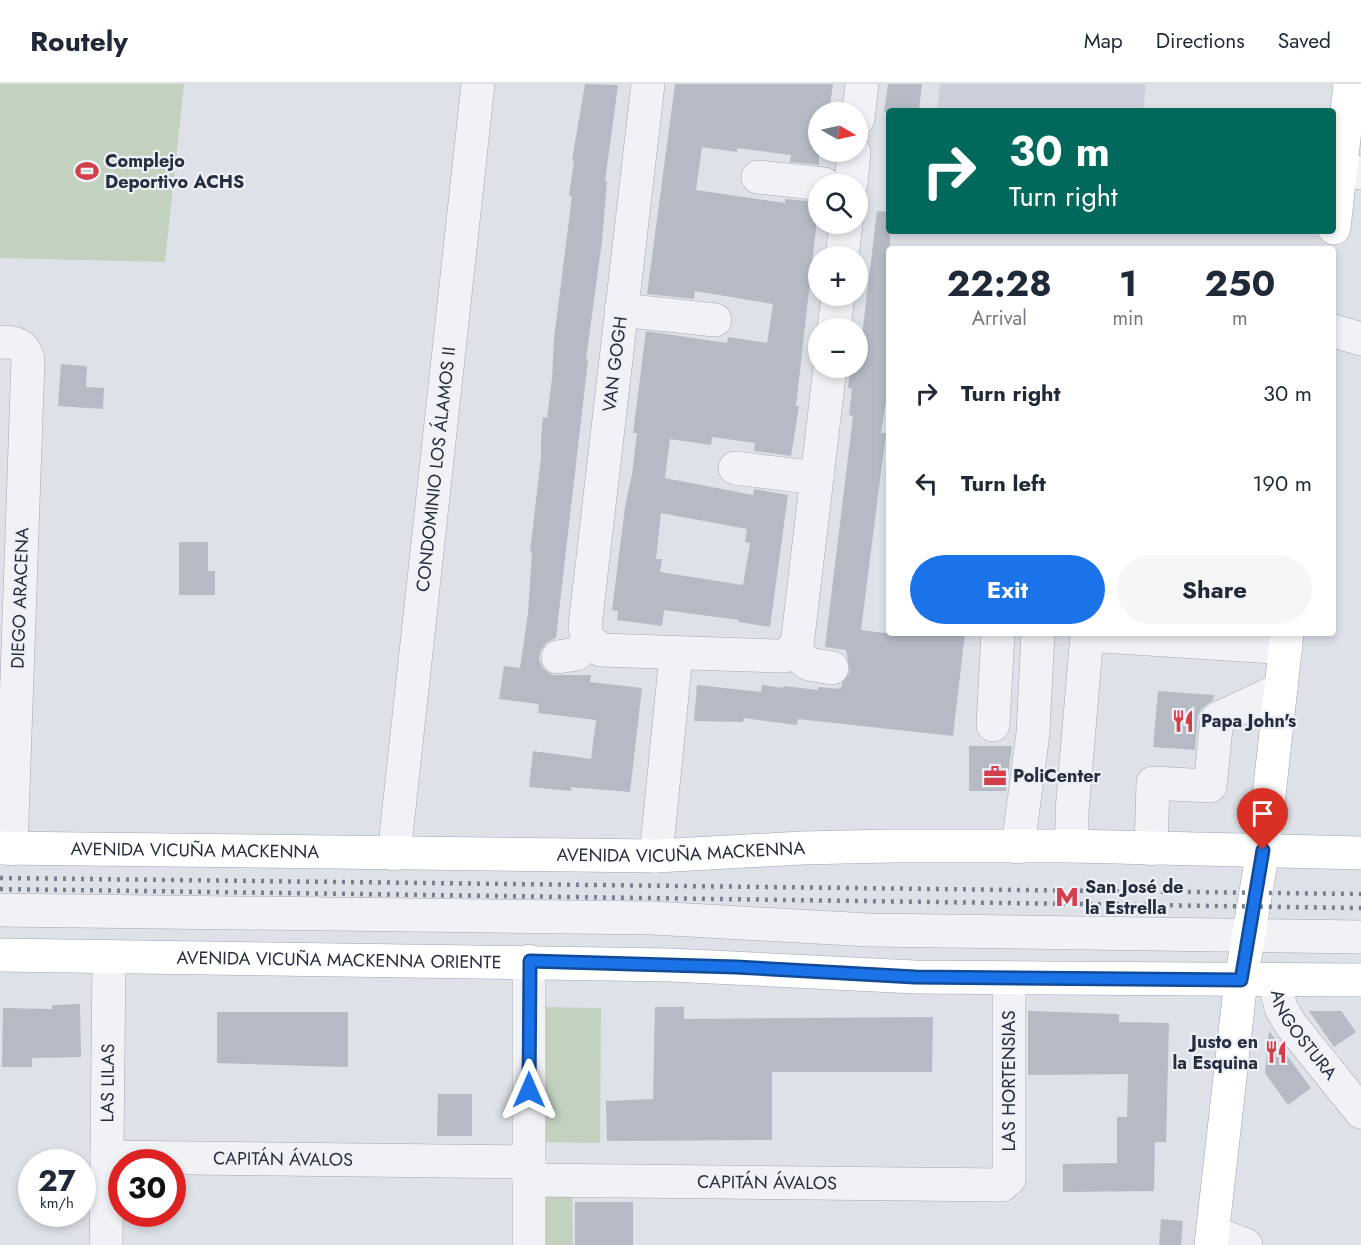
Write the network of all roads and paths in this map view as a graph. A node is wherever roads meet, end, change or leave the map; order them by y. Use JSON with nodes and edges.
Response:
{"nodes":[{"id":1,"x":478,"y":84,"type":"edge"},
{"id":2,"x":648,"y":84,"type":"edge"},
{"id":3,"x":862,"y":84,"type":"edge"},
{"id":4,"x":1350,"y":84,"type":"edge"},
{"id":5,"x":860,"y":102,"type":"edge"},
{"id":6,"x":1350,"y":172,"type":"edge"},
{"id":7,"x":758,"y":177,"type":"dead end"},
{"id":8,"x":808,"y":182,"type":"edge"},
{"id":9,"x":1336,"y":220,"type":"edge"},
{"id":10,"x":621,"y":310,"type":"junction"},
{"id":11,"x":715,"y":320,"type":"dead end"},
{"id":12,"x":1336,"y":332,"type":"edge"},
{"id":13,"x":1361,"y":339,"type":"edge"},
{"id":14,"x":12,"y":345,"type":"edge"},
{"id":15,"x":829,"y":378,"type":"edge"},
{"id":16,"x":735,"y":468,"type":"dead end"},
{"id":17,"x":817,"y":478,"type":"junction"},
{"id":18,"x":12,"y":498,"type":"edge"},
{"id":19,"x":9,"y":633,"type":"edge"},
{"id":20,"x":998,"y":636,"type":"edge"},
{"id":21,"x":1038,"y":636,"type":"edge"},
{"id":22,"x":1087,"y":636,"type":"edge"},
{"id":23,"x":1127,"y":636,"type":"edge"},
{"id":24,"x":1287,"y":640,"type":"edge"},
{"id":25,"x":590,"y":643,"type":"junction"},
{"id":26,"x":791,"y":651,"type":"junction"},
{"id":27,"x":676,"y":655,"type":"junction"},
{"id":28,"x":558,"y":657,"type":"dead end"},
{"id":29,"x":832,"y":668,"type":"dead end"},
{"id":30,"x":1281,"y":689,"type":"junction"},
{"id":31,"x":993,"y":725,"type":"dead end"},
{"id":32,"x":7,"y":764,"type":"edge"},
{"id":33,"x":1072,"y":846,"type":"junction"},
{"id":34,"x":6,"y":848,"type":"edge"},
{"id":35,"x":1018,"y":848,"type":"junction"},
{"id":36,"x":1151,"y":849,"type":"junction"},
{"id":37,"x":1263,"y":850,"type":"junction"},
{"id":38,"x":1361,"y":853,"type":"edge"},
{"id":39,"x":394,"y":854,"type":"junction"},
{"id":40,"x":656,"y":856,"type":"junction"},
{"id":41,"x":0,"y":910,"type":"edge"},
{"id":42,"x":1248,"y":936,"type":"junction"},
{"id":43,"x":1361,"y":937,"type":"edge"},
{"id":44,"x":0,"y":955,"type":"edge"},
{"id":45,"x":109,"y":957,"type":"junction"},
{"id":46,"x":530,"y":961,"type":"junction"},
{"id":47,"x":1009,"y":978,"type":"junction"},
{"id":48,"x":1241,"y":980,"type":"junction"},
{"id":49,"x":1274,"y":980,"type":"junction"},
{"id":50,"x":1361,"y":980,"type":"edge"},
{"id":51,"x":1361,"y":1112,"type":"edge"},
{"id":52,"x":107,"y":1157,"type":"junction"},
{"id":53,"x":529,"y":1171,"type":"junction"},
{"id":54,"x":1006,"y":1183,"type":"joint"},
{"id":55,"x":1212,"y":1238,"type":"edge"},
{"id":56,"x":106,"y":1245,"type":"edge"},
{"id":57,"x":529,"y":1245,"type":"edge"},
{"id":58,"x":1246,"y":1245,"type":"edge"}],
"edges":[{"from":1,"to":39,"type":"street","name":"CONDOMINIO LOS ÁLAMOS II"},
{"from":2,"to":10,"type":"street","name":"VAN GOGH"},
{"from":3,"to":5,"type":"street"},
{"from":4,"to":6,"type":"main road"},
{"from":6,"to":9,"type":"main road"},
{"from":7,"to":8,"type":"street"},
{"from":10,"to":11,"type":"street"},
{"from":10,"to":25,"type":"street","name":"VAN GOGH"},
{"from":12,"to":13,"type":"street"},
{"from":14,"to":18,"type":"street","name":"DIEGO ARACENA"},
{"from":15,"to":17,"type":"street"},
{"from":16,"to":17,"type":"street"},
{"from":17,"to":26,"type":"street"},
{"from":18,"to":19,"type":"street","name":"DIEGO ARACENA"},
{"from":19,"to":32,"type":"street","name":"DIEGO ARACENA"},
{"from":20,"to":31,"type":"street"},
{"from":21,"to":35,"type":"street"},
{"from":22,"to":33,"type":"street"},
{"from":23,"to":24,"type":"street"},
{"from":24,"to":30,"type":"main road"},
{"from":25,"to":27,"type":"street"},
{"from":25,"to":28,"type":"street"},
{"from":26,"to":27,"type":"street"},
{"from":26,"to":29,"type":"street"},
{"from":27,"to":40,"type":"street"},
{"from":30,"to":36,"type":"street"},
{"from":30,"to":37,"type":"main road"},
{"from":32,"to":34,"type":"street","name":"DIEGO ARACENA"},
{"from":33,"to":35,"type":"main road","name":"AVENIDA VICUÑA MACKENNA"},
{"from":33,"to":36,"type":"main road","name":"AVENIDA VICUÑA MACKENNA"},
{"from":34,"to":39,"type":"main road","name":"AVENIDA VICUÑA MACKENNA"},
{"from":35,"to":40,"type":"main road","name":"AVENIDA VICUÑA MACKENNA"},
{"from":36,"to":37,"type":"main road","name":"AVENIDA VICUÑA MACKENNA"},
{"from":37,"to":38,"type":"main road","name":"AVENIDA VICUÑA MACKENNA"},
{"from":37,"to":42,"type":"main road"},
{"from":39,"to":40,"type":"main road","name":"AVENIDA VICUÑA MACKENNA"},
{"from":41,"to":42,"type":"street"},
{"from":42,"to":43,"type":"street"},
{"from":42,"to":48,"type":"main road"},
{"from":44,"to":45,"type":"main road","name":"AVENIDA VICUÑA MACKENNA ORIENTE"},
{"from":45,"to":46,"type":"main road","name":"AVENIDA VICUÑA MACKENNA ORIENTE"},
{"from":45,"to":52,"type":"street","name":"LAS LILAS"},
{"from":46,"to":47,"type":"main road","name":"AVENIDA VICUÑA MACKENNA ORIENTE"},
{"from":46,"to":53,"type":"street"},
{"from":47,"to":48,"type":"main road","name":"AVENIDA VICUÑA MACKENNA ORIENTE"},
{"from":47,"to":54,"type":"street","name":"LAS HORTENSIAS"},
{"from":48,"to":49,"type":"main road","name":"AVENIDA VICUÑA MACKENNA ORIENTE"},
{"from":48,"to":55,"type":"main road"},
{"from":49,"to":50,"type":"main road","name":"AVENIDA VICUÑA MACKENNA ORIENTE"},
{"from":49,"to":51,"type":"street","name":"ANGOSTURA"},
{"from":52,"to":53,"type":"street","name":"CAPITÁN ÁVALOS"},
{"from":52,"to":56,"type":"street","name":"LAS LILAS"},
{"from":53,"to":54,"type":"street","name":"CAPITÁN ÁVALOS"},
{"from":53,"to":57,"type":"street"},
{"from":55,"to":58,"type":"street"}]}
